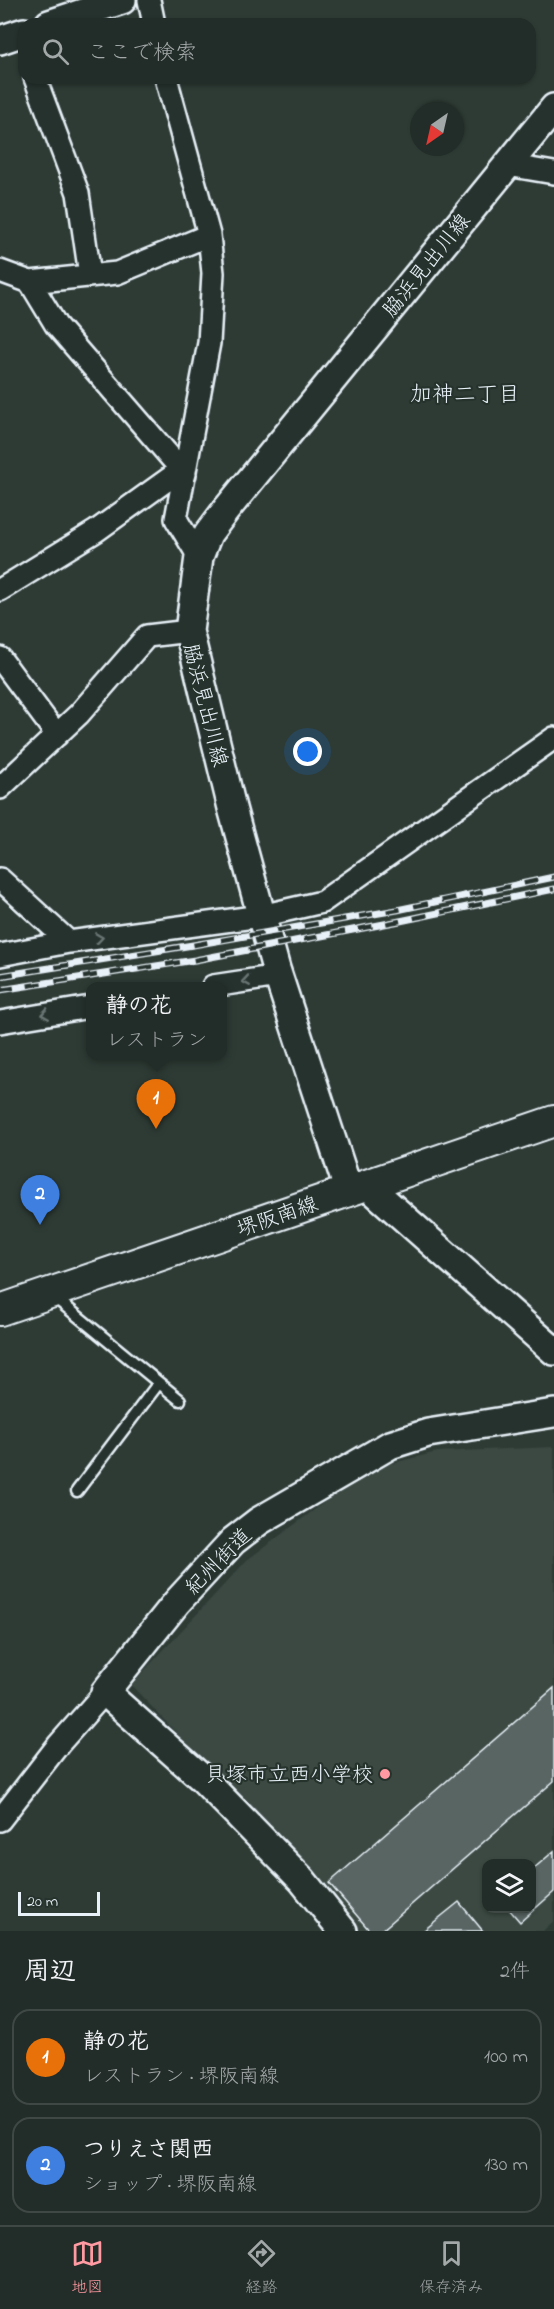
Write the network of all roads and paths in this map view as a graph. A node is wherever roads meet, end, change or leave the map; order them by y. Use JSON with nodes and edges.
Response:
{"nodes":[{"id":1,"x":122,"y":0,"type":"edge"},
{"id":2,"x":149,"y":0,"type":"edge"},
{"id":3,"x":67,"y":18,"type":"edge"},
{"id":4,"x":153,"y":18,"type":"edge"},
{"id":5,"x":37,"y":84,"type":"edge"},
{"id":6,"x":168,"y":84,"type":"edge"},
{"id":7,"x":554,"y":108,"type":"edge"},
{"id":8,"x":507,"y":165,"type":"junction"},
{"id":9,"x":554,"y":173,"type":"edge"},
{"id":10,"x":209,"y":235,"type":"junction"},
{"id":11,"x":0,"y":271,"type":"edge"},
{"id":12,"x":90,"y":275,"type":"junction"},
{"id":13,"x":30,"y":282,"type":"junction"},
{"id":14,"x":183,"y":472,"type":"junction"},
{"id":15,"x":199,"y":556,"type":"junction"},
{"id":16,"x":0,"y":590,"type":"edge"},
{"id":17,"x":189,"y":631,"type":"junction"},
{"id":18,"x":0,"y":658,"type":"edge"},
{"id":19,"x":57,"y":735,"type":"junction"},
{"id":20,"x":554,"y":738,"type":"edge"},
{"id":21,"x":0,"y":788,"type":"edge"},
{"id":22,"x":0,"y":879,"type":"edge"},
{"id":23,"x":261,"y":916,"type":"junction"},
{"id":24,"x":69,"y":942,"type":"junction"},
{"id":25,"x":0,"y":955,"type":"edge"},
{"id":26,"x":278,"y":976,"type":"junction"},
{"id":27,"x":227,"y":985,"type":"edge"},
{"id":28,"x":86,"y":1008,"type":"edge"},
{"id":29,"x":0,"y":1022,"type":"edge"},
{"id":30,"x":554,"y":1120,"type":"edge"},
{"id":31,"x":358,"y":1189,"type":"junction"},
{"id":32,"x":50,"y":1294,"type":"junction"},
{"id":33,"x":0,"y":1310,"type":"edge"},
{"id":34,"x":554,"y":1351,"type":"edge"},
{"id":35,"x":158,"y":1384,"type":"junction"},
{"id":36,"x":180,"y":1400,"type":"dead end"},
{"id":37,"x":554,"y":1413,"type":"edge"},
{"id":38,"x":77,"y":1491,"type":"dead end"},
{"id":39,"x":105,"y":1692,"type":"junction"},
{"id":40,"x":0,"y":1820,"type":"edge"},
{"id":41,"x":344,"y":1931,"type":"edge"}],
"edges":[{"from":1,"to":3,"type":"street"},
{"from":2,"to":4,"type":"street"},
{"from":5,"to":12,"type":"street"},
{"from":6,"to":10,"type":"street"},
{"from":7,"to":8,"type":"street","name":"脇浜見出川線"},
{"from":8,"to":9,"type":"street"},
{"from":8,"to":15,"type":"street","name":"脇浜見出川線"},
{"from":10,"to":12,"type":"street"},
{"from":10,"to":14,"type":"street"},
{"from":11,"to":13,"type":"street"},
{"from":12,"to":13,"type":"street"},
{"from":13,"to":14,"type":"street"},
{"from":14,"to":15,"type":"street"},
{"from":14,"to":16,"type":"street"},
{"from":15,"to":17,"type":"street","name":"脇浜見出川線"},
{"from":17,"to":19,"type":"street"},
{"from":17,"to":23,"type":"street","name":"脇浜見出川線"},
{"from":18,"to":19,"type":"street"},
{"from":19,"to":21,"type":"street"},
{"from":20,"to":23,"type":"street"},
{"from":22,"to":24,"type":"street"},
{"from":24,"to":23,"type":"street","one_way":true},
{"from":23,"to":26,"type":"street","name":"脇浜見出川線"},
{"from":24,"to":25,"type":"street"},
{"from":26,"to":27,"type":"street","one_way":true},
{"from":26,"to":31,"type":"street","name":"脇浜見出川線"},
{"from":28,"to":29,"type":"street","one_way":true},
{"from":30,"to":31,"type":"main road","name":"堺阪南線"},
{"from":31,"to":32,"type":"main road","name":"堺阪南線"},
{"from":31,"to":34,"type":"street"},
{"from":32,"to":33,"type":"main road","name":"堺阪南線"},
{"from":32,"to":35,"type":"lane"},
{"from":35,"to":36,"type":"lane"},
{"from":35,"to":38,"type":"lane"},
{"from":37,"to":39,"type":"street","name":"紀州街道"},
{"from":39,"to":40,"type":"street","name":"紀州街道"},
{"from":39,"to":41,"type":"street"}]}
